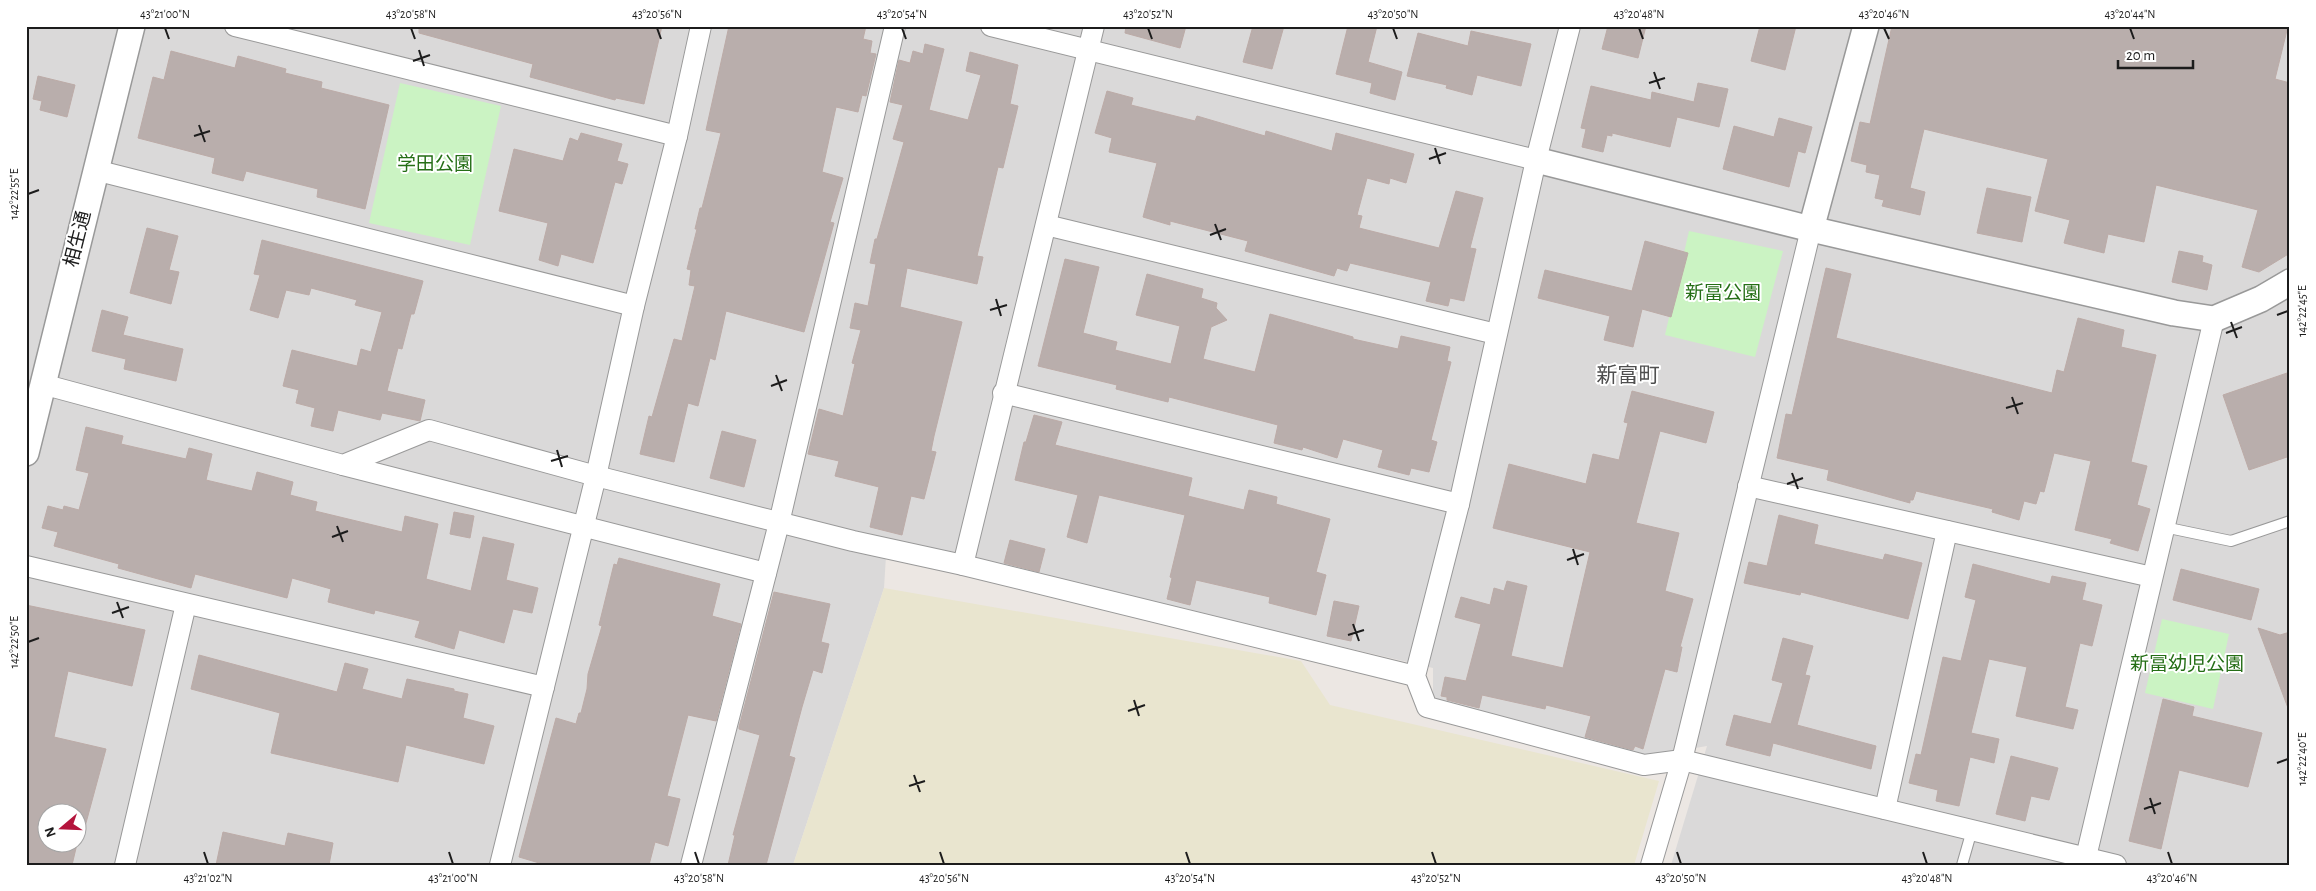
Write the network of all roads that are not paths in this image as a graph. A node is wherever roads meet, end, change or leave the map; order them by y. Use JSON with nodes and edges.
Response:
{"nodes":[{"id":1,"x":132,"y":26,"type":"edge"},
{"id":2,"x":235,"y":26,"type":"edge"},
{"id":3,"x":701,"y":26,"type":"edge"},
{"id":4,"x":895,"y":26,"type":"edge"},
{"id":5,"x":992,"y":26,"type":"edge"},
{"id":6,"x":1094,"y":26,"type":"edge"},
{"id":7,"x":1570,"y":26,"type":"edge"},
{"id":8,"x":1866,"y":26,"type":"edge"},
{"id":9,"x":1088,"y":50,"type":"junction"},
{"id":10,"x":677,"y":136,"type":"junction"},
{"id":11,"x":1536,"y":160,"type":"junction"},
{"id":12,"x":95,"y":170,"type":"junction"},
{"id":13,"x":1046,"y":225,"type":"junction"},
{"id":14,"x":1811,"y":229,"type":"junction"},
{"id":15,"x":2290,"y":282,"type":"edge"},
{"id":16,"x":634,"y":306,"type":"junction"},
{"id":17,"x":2214,"y":319,"type":"junction"},
{"id":18,"x":1496,"y":334,"type":"junction"},
{"id":19,"x":42,"y":384,"type":"junction"},
{"id":20,"x":1004,"y":393,"type":"junction"},
{"id":21,"x":31,"y":412,"type":"edge"},
{"id":22,"x":26,"y":453,"type":"edge"},
{"id":23,"x":343,"y":465,"type":"junction"},
{"id":24,"x":596,"y":476,"type":"junction"},
{"id":25,"x":1748,"y":486,"type":"junction"},
{"id":26,"x":1459,"y":504,"type":"junction"},
{"id":27,"x":2290,"y":521,"type":"edge"},
{"id":28,"x":779,"y":523,"type":"junction"},
{"id":29,"x":584,"y":527,"type":"junction"},
{"id":30,"x":2164,"y":527,"type":"junction"},
{"id":31,"x":1947,"y":531,"type":"junction"},
{"id":32,"x":963,"y":564,"type":"junction"},
{"id":33,"x":26,"y":566,"type":"edge"},
{"id":34,"x":766,"y":573,"type":"junction"},
{"id":35,"x":2152,"y":577,"type":"junction"},
{"id":36,"x":186,"y":604,"type":"junction"},
{"id":37,"x":1415,"y":676,"type":"junction"},
{"id":38,"x":544,"y":687,"type":"junction"},
{"id":39,"x":1682,"y":760,"type":"junction"},
{"id":40,"x":1884,"y":809,"type":"junction"},
{"id":41,"x":1972,"y":830,"type":"junction"},
{"id":42,"x":2086,"y":857,"type":"junction"},
{"id":43,"x":125,"y":865,"type":"edge"},
{"id":44,"x":500,"y":865,"type":"edge"},
{"id":45,"x":691,"y":865,"type":"edge"},
{"id":46,"x":1651,"y":865,"type":"edge"},
{"id":47,"x":1962,"y":865,"type":"edge"},
{"id":48,"x":2116,"y":865,"type":"edge"}],
"edges":[{"from":1,"to":12,"type":"street","name":"相生通"},
{"from":2,"to":10,"type":"street"},
{"from":3,"to":10,"type":"street"},
{"from":4,"to":28,"type":"street"},
{"from":5,"to":9,"type":"street"},
{"from":6,"to":9,"type":"street"},
{"from":7,"to":11,"type":"street"},
{"from":8,"to":14,"type":"street"},
{"from":9,"to":11,"type":"street"},
{"from":9,"to":13,"type":"street"},
{"from":10,"to":16,"type":"street"},
{"from":11,"to":14,"type":"street"},
{"from":11,"to":18,"type":"street"},
{"from":12,"to":16,"type":"street"},
{"from":12,"to":19,"type":"street","name":"相生通"},
{"from":13,"to":18,"type":"street"},
{"from":13,"to":20,"type":"street"},
{"from":14,"to":17,"type":"street"},
{"from":14,"to":25,"type":"street"},
{"from":15,"to":17,"type":"street"},
{"from":16,"to":24,"type":"street"},
{"from":17,"to":30,"type":"street"},
{"from":18,"to":26,"type":"street"},
{"from":19,"to":21,"type":"street","name":"相生通"},
{"from":19,"to":23,"type":"street"},
{"from":20,"to":26,"type":"street"},
{"from":20,"to":32,"type":"street"},
{"from":21,"to":22,"type":"street","name":"相生通"},
{"from":23,"to":24,"type":"street"},
{"from":23,"to":29,"type":"street"},
{"from":24,"to":28,"type":"street"},
{"from":24,"to":29,"type":"street"},
{"from":25,"to":31,"type":"street"},
{"from":25,"to":39,"type":"street"},
{"from":26,"to":37,"type":"street"},
{"from":27,"to":30,"type":"lane"},
{"from":28,"to":32,"type":"street"},
{"from":28,"to":34,"type":"street"},
{"from":29,"to":34,"type":"street"},
{"from":29,"to":38,"type":"street"},
{"from":30,"to":35,"type":"street"},
{"from":31,"to":35,"type":"street"},
{"from":31,"to":40,"type":"street"},
{"from":32,"to":37,"type":"street"},
{"from":33,"to":36,"type":"street"},
{"from":34,"to":45,"type":"street"},
{"from":35,"to":42,"type":"street"},
{"from":36,"to":38,"type":"street"},
{"from":36,"to":43,"type":"street"},
{"from":37,"to":39,"type":"street"},
{"from":38,"to":44,"type":"street"},
{"from":39,"to":40,"type":"street"},
{"from":39,"to":46,"type":"street"},
{"from":40,"to":41,"type":"street"},
{"from":41,"to":42,"type":"street"},
{"from":41,"to":47,"type":"lane"},
{"from":42,"to":48,"type":"street"}]}
